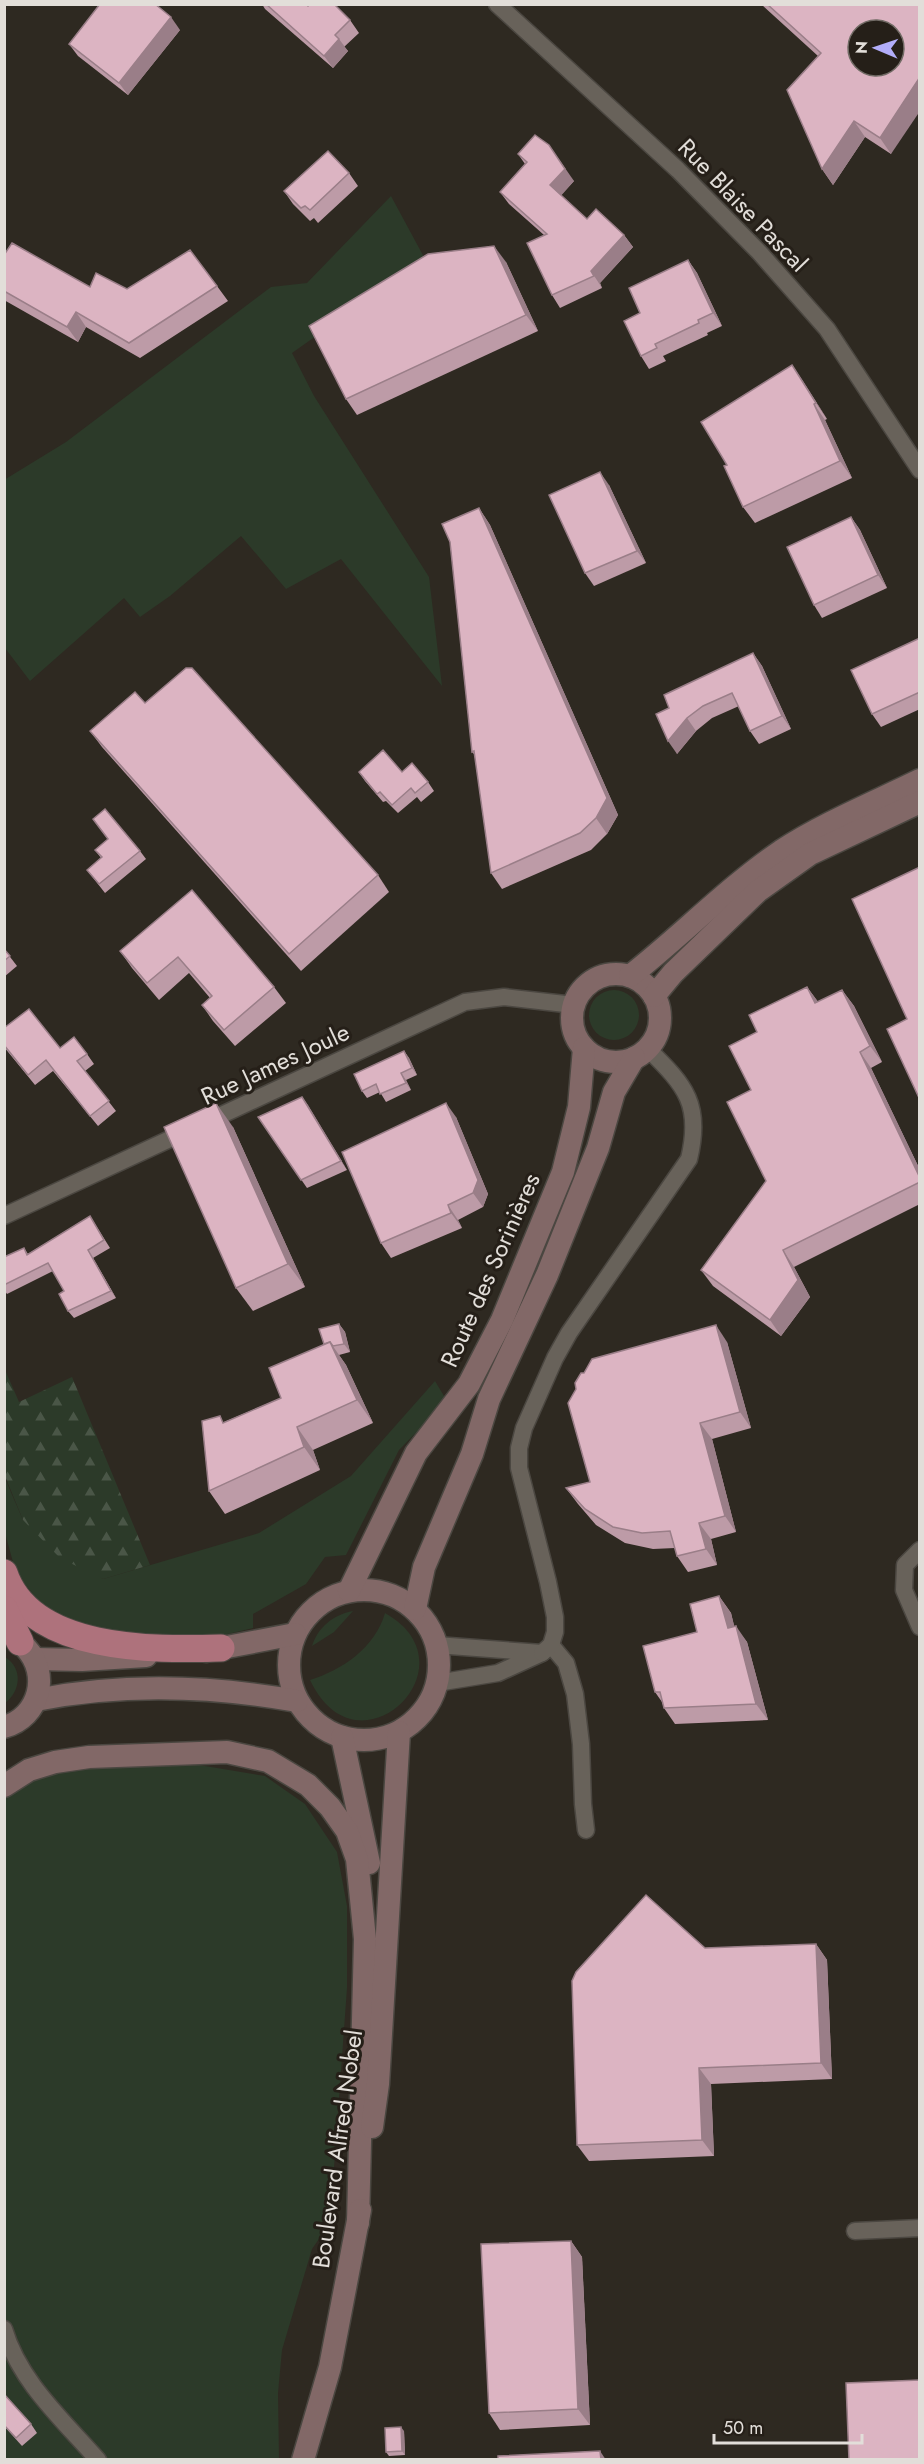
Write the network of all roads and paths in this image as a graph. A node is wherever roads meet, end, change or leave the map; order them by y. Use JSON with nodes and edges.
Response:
{"nodes":[{"id":1,"x":497,"y":4,"type":"edge"},
{"id":2,"x":920,"y":470,"type":"edge"},
{"id":3,"x":920,"y":780,"type":"edge"},
{"id":4,"x":920,"y":802,"type":"edge"},
{"id":5,"x":630,"y":976,"type":"junction"},
{"id":6,"x":654,"y":996,"type":"junction"},
{"id":7,"x":574,"y":1005,"type":"junction"},
{"id":8,"x":584,"y":1048,"type":"junction"},
{"id":9,"x":641,"y":1053,"type":"junction"},
{"id":10,"x":4,"y":1216,"type":"edge"},
{"id":11,"x":920,"y":1550,"type":"edge"},
{"id":12,"x":4,"y":1573,"type":"edge"},
{"id":13,"x":349,"y":1591,"type":"junction"},
{"id":14,"x":4,"y":1609,"type":"edge"},
{"id":15,"x":415,"y":1609,"type":"junction"},
{"id":16,"x":920,"y":1627,"type":"edge"},
{"id":17,"x":296,"y":1634,"type":"junction"},
{"id":18,"x":20,"y":1645,"type":"edge"},
{"id":19,"x":436,"y":1645,"type":"junction"},
{"id":20,"x":221,"y":1648,"type":"junction"},
{"id":21,"x":547,"y":1649,"type":"junction"},
{"id":22,"x":437,"y":1683,"type":"junction"},
{"id":23,"x":36,"y":1700,"type":"junction"},
{"id":24,"x":297,"y":1701,"type":"junction"},
{"id":25,"x":4,"y":1727,"type":"edge"},
{"id":26,"x":399,"y":1732,"type":"junction"},
{"id":27,"x":342,"y":1737,"type":"junction"},
{"id":28,"x":4,"y":1786,"type":"edge"},
{"id":29,"x":586,"y":1830,"type":"dead end"},
{"id":30,"x":360,"y":2131,"type":"junction"},
{"id":31,"x":358,"y":2223,"type":"junction"},
{"id":32,"x":920,"y":2228,"type":"edge"},
{"id":33,"x":855,"y":2231,"type":"dead end"},
{"id":34,"x":4,"y":2329,"type":"edge"},
{"id":35,"x":98,"y":2460,"type":"edge"},
{"id":36,"x":303,"y":2460,"type":"edge"}],
"edges":[{"from":1,"to":2,"type":"street","name":"Rue Blaise Pascal"},
{"from":3,"to":5,"type":"main road"},
{"from":4,"to":6,"type":"main road"},
{"from":5,"to":6,"type":"main road"},
{"from":5,"to":7,"type":"main road"},
{"from":6,"to":9,"type":"main road"},
{"from":7,"to":8,"type":"main road","name":"Route des Sorinières"},
{"from":7,"to":10,"type":"street","name":"Rue James Joule"},
{"from":8,"to":9,"type":"main road"},
{"from":8,"to":13,"type":"main road","name":"Route des Sorinières"},
{"from":9,"to":15,"type":"main road"},
{"from":9,"to":21,"type":"street"},
{"from":11,"to":16,"type":"street"},
{"from":12,"to":20,"type":"highway"},
{"from":13,"to":15,"type":"main road"},
{"from":13,"to":17,"type":"main road"},
{"from":14,"to":18,"type":"highway"},
{"from":15,"to":19,"type":"main road"},
{"from":17,"to":20,"type":"main road"},
{"from":17,"to":24,"type":"main road"},
{"from":18,"to":20,"type":"main road"},
{"from":18,"to":23,"type":"main road"},
{"from":19,"to":21,"type":"street"},
{"from":19,"to":22,"type":"main road"},
{"from":21,"to":22,"type":"street"},
{"from":21,"to":29,"type":"street"},
{"from":22,"to":26,"type":"main road"},
{"from":23,"to":24,"type":"main road"},
{"from":23,"to":25,"type":"main road"},
{"from":24,"to":27,"type":"main road"},
{"from":26,"to":27,"type":"main road"},
{"from":26,"to":31,"type":"main road","name":"Boulevard Alfred Nobel"},
{"from":27,"to":30,"type":"main road","name":"Boulevard Alfred Nobel"},
{"from":28,"to":30,"type":"main road"},
{"from":30,"to":31,"type":"main road"},
{"from":31,"to":36,"type":"main road","name":"Boulevard Alfred Nobel"},
{"from":32,"to":33,"type":"street"},
{"from":34,"to":35,"type":"street"}]}
